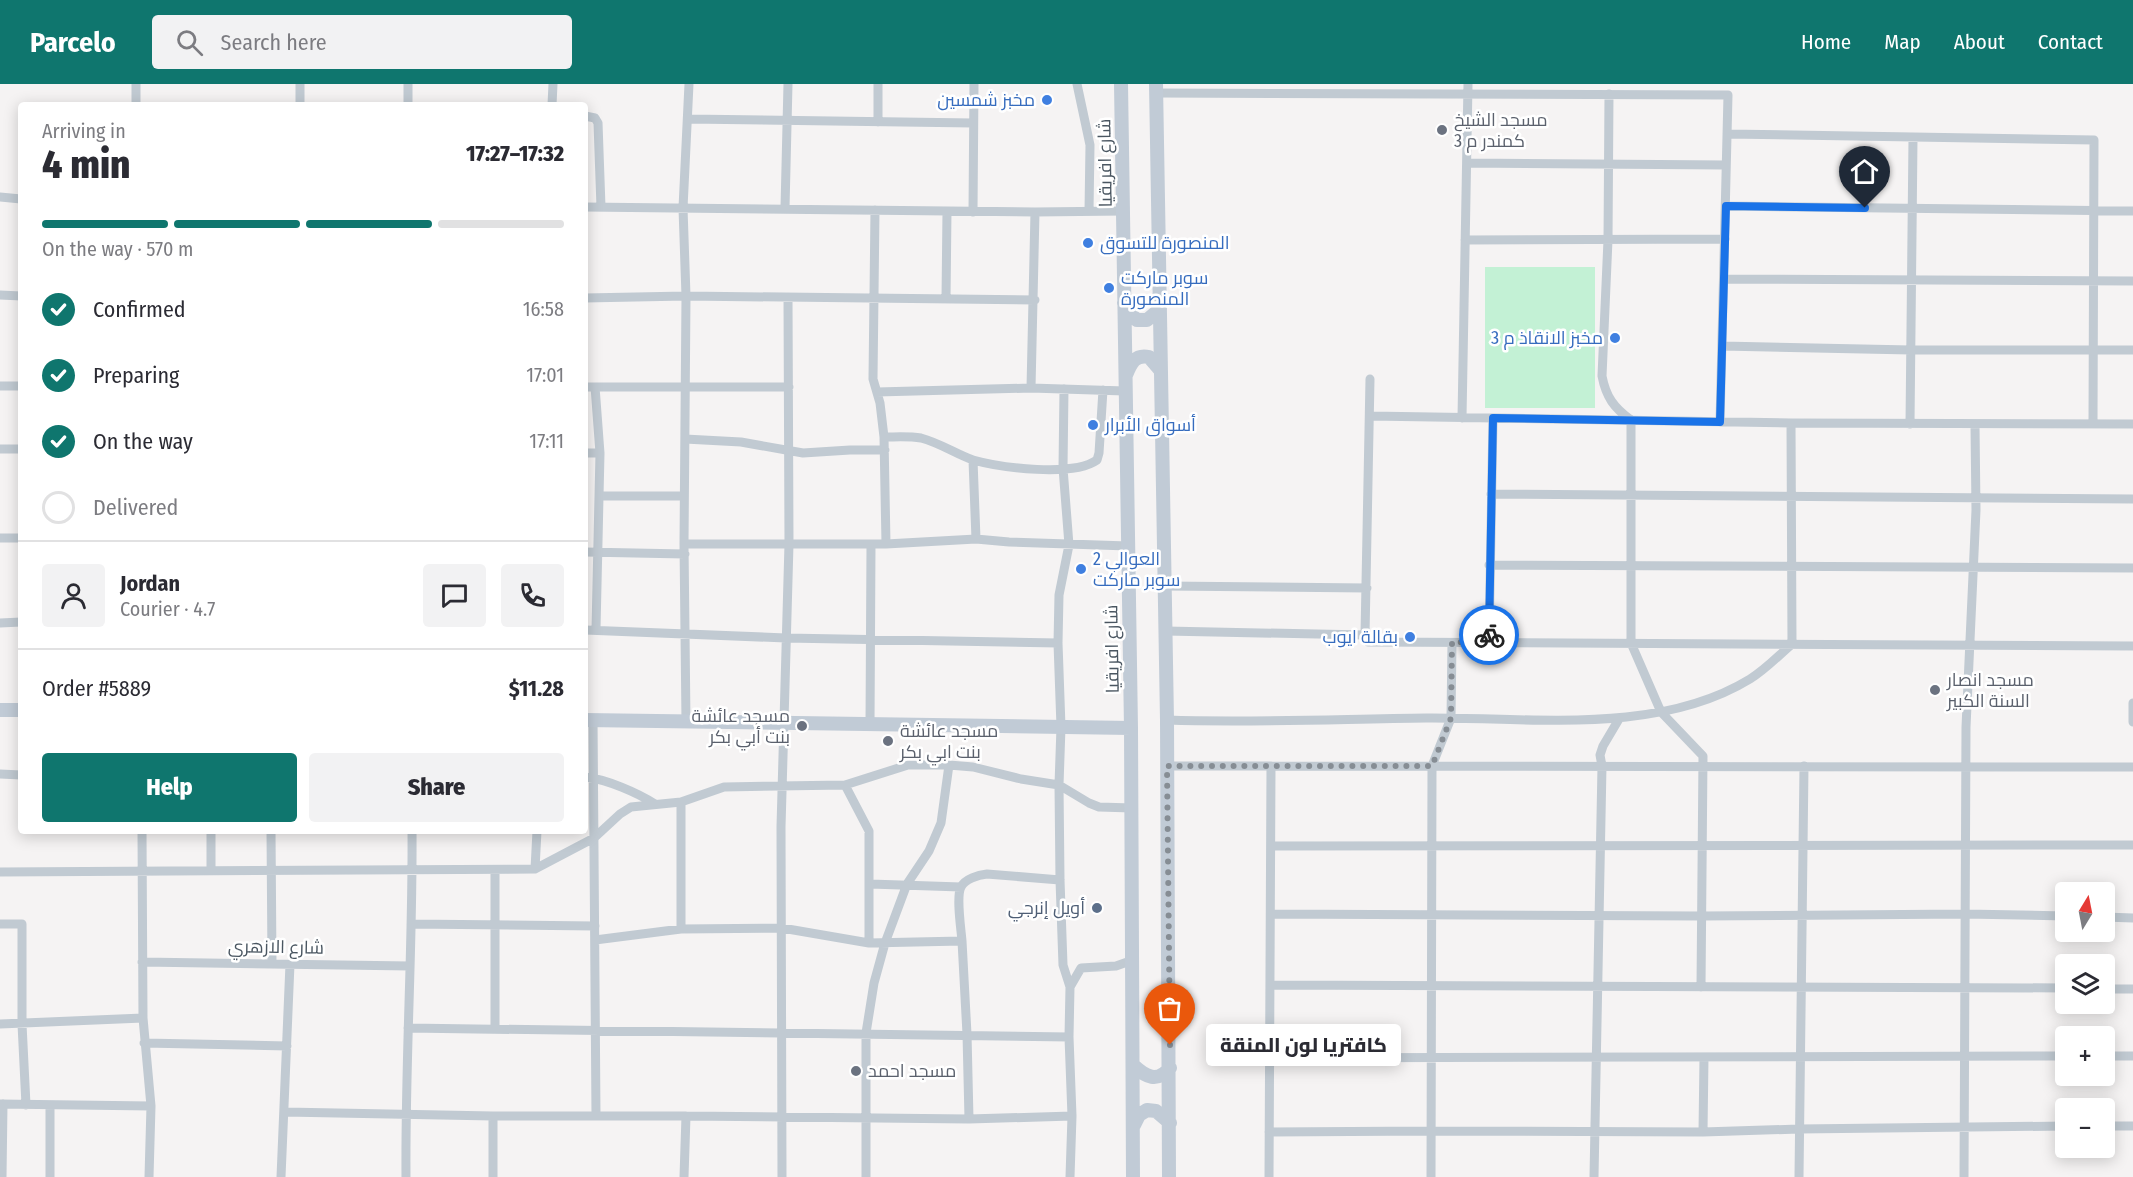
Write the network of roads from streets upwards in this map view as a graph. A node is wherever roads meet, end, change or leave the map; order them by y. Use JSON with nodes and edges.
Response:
{"nodes":[{"id":1,"x":136,"y":84,"type":"edge"},
{"id":2,"x":300,"y":84,"type":"edge"},
{"id":3,"x":408,"y":84,"type":"edge"},
{"id":4,"x":553,"y":84,"type":"edge"},
{"id":5,"x":688,"y":84,"type":"edge"},
{"id":6,"x":788,"y":84,"type":"edge"},
{"id":7,"x":878,"y":84,"type":"edge"},
{"id":8,"x":974,"y":84,"type":"edge"},
{"id":9,"x":1077,"y":84,"type":"edge"},
{"id":10,"x":1121,"y":84,"type":"edge"},
{"id":11,"x":1156,"y":88,"type":"edge"},
{"id":12,"x":1468,"y":88,"type":"edge"},
{"id":13,"x":1609,"y":94,"type":"junction"},
{"id":14,"x":136,"y":102,"type":"edge"},
{"id":15,"x":300,"y":102,"type":"edge"},
{"id":16,"x":408,"y":102,"type":"edge"},
{"id":17,"x":552,"y":102,"type":"edge"},
{"id":18,"x":588,"y":117,"type":"edge"},
{"id":19,"x":688,"y":119,"type":"junction"},
{"id":20,"x":788,"y":121,"type":"junction"},
{"id":21,"x":878,"y":122,"type":"junction"},
{"id":22,"x":973,"y":123,"type":"junction"},
{"id":23,"x":1727,"y":134,"type":"junction"},
{"id":24,"x":1913,"y":138,"type":"junction"},
{"id":25,"x":1467,"y":163,"type":"junction"},
{"id":26,"x":1608,"y":164,"type":"junction"},
{"id":27,"x":1726,"y":165,"type":"junction"},
{"id":28,"x":0,"y":197,"type":"edge"},
{"id":29,"x":18,"y":199,"type":"edge"},
{"id":30,"x":1726,"y":206,"type":"junction"},
{"id":31,"x":588,"y":207,"type":"edge"},
{"id":32,"x":600,"y":207,"type":"junction"},
{"id":33,"x":683,"y":208,"type":"junction"},
{"id":34,"x":785,"y":208,"type":"junction"},
{"id":35,"x":1912,"y":208,"type":"junction"},
{"id":36,"x":875,"y":210,"type":"junction"},
{"id":37,"x":2092,"y":210,"type":"junction"},
{"id":38,"x":947,"y":211,"type":"junction"},
{"id":39,"x":1089,"y":211,"type":"junction"},
{"id":40,"x":1124,"y":211,"type":"junction"},
{"id":41,"x":2133,"y":211,"type":"edge"},
{"id":42,"x":973,"y":212,"type":"junction"},
{"id":43,"x":1035,"y":213,"type":"junction"},
{"id":44,"x":1725,"y":239,"type":"junction"},
{"id":45,"x":1465,"y":240,"type":"junction"},
{"id":46,"x":1608,"y":240,"type":"junction"},
{"id":47,"x":1724,"y":279,"type":"junction"},
{"id":48,"x":1912,"y":279,"type":"junction"},
{"id":49,"x":2093,"y":281,"type":"junction"},
{"id":50,"x":2133,"y":281,"type":"edge"},
{"id":51,"x":0,"y":295,"type":"edge"},
{"id":52,"x":18,"y":296,"type":"edge"},
{"id":53,"x":686,"y":296,"type":"junction"},
{"id":54,"x":588,"y":298,"type":"edge"},
{"id":55,"x":788,"y":298,"type":"junction"},
{"id":56,"x":874,"y":299,"type":"junction"},
{"id":57,"x":946,"y":299,"type":"junction"},
{"id":58,"x":1035,"y":300,"type":"junction"},
{"id":59,"x":1124,"y":303,"type":"junction"},
{"id":60,"x":1160,"y":309,"type":"junction"},
{"id":61,"x":1722,"y":346,"type":"junction"},
{"id":62,"x":1911,"y":350,"type":"junction"},
{"id":63,"x":2133,"y":350,"type":"edge"},
{"id":64,"x":2093,"y":351,"type":"junction"},
{"id":65,"x":1161,"y":371,"type":"junction"},
{"id":66,"x":1126,"y":375,"type":"junction"},
{"id":67,"x":1370,"y":379,"type":"dead end"},
{"id":68,"x":0,"y":386,"type":"edge"},
{"id":69,"x":18,"y":386,"type":"edge"},
{"id":70,"x":590,"y":387,"type":"edge"},
{"id":71,"x":685,"y":387,"type":"junction"},
{"id":72,"x":789,"y":387,"type":"junction"},
{"id":73,"x":1031,"y":388,"type":"junction"},
{"id":74,"x":1064,"y":389,"type":"junction"},
{"id":75,"x":1102,"y":390,"type":"junction"},
{"id":76,"x":1125,"y":391,"type":"junction"},
{"id":77,"x":877,"y":392,"type":"junction"},
{"id":78,"x":1370,"y":416,"type":"junction"},
{"id":79,"x":1462,"y":418,"type":"junction"},
{"id":80,"x":1493,"y":418,"type":"junction"},
{"id":81,"x":1631,"y":420,"type":"junction"},
{"id":82,"x":1720,"y":422,"type":"junction"},
{"id":83,"x":1791,"y":423,"type":"junction"},
{"id":84,"x":1910,"y":424,"type":"junction"},
{"id":85,"x":2093,"y":424,"type":"junction"},
{"id":86,"x":2133,"y":424,"type":"edge"},
{"id":87,"x":1975,"y":425,"type":"junction"},
{"id":88,"x":884,"y":437,"type":"junction"},
{"id":89,"x":685,"y":439,"type":"junction"},
{"id":90,"x":18,"y":448,"type":"edge"},
{"id":91,"x":0,"y":449,"type":"edge"},
{"id":92,"x":885,"y":450,"type":"junction"},
{"id":93,"x":789,"y":451,"type":"junction"},
{"id":94,"x":588,"y":453,"type":"edge"},
{"id":95,"x":600,"y":453,"type":"junction"},
{"id":96,"x":974,"y":460,"type":"junction"},
{"id":97,"x":1063,"y":468,"type":"junction"},
{"id":98,"x":1491,"y":494,"type":"junction"},
{"id":99,"x":1632,"y":495,"type":"junction"},
{"id":100,"x":600,"y":496,"type":"junction"},
{"id":101,"x":684,"y":496,"type":"junction"},
{"id":102,"x":1791,"y":496,"type":"junction"},
{"id":103,"x":1975,"y":497,"type":"junction"},
{"id":104,"x":2133,"y":499,"type":"edge"},
{"id":105,"x":0,"y":538,"type":"edge"},
{"id":106,"x":18,"y":538,"type":"edge"},
{"id":107,"x":976,"y":539,"type":"junction"},
{"id":108,"x":789,"y":544,"type":"junction"},
{"id":109,"x":871,"y":544,"type":"junction"},
{"id":110,"x":886,"y":544,"type":"junction"},
{"id":111,"x":1069,"y":544,"type":"junction"},
{"id":112,"x":1128,"y":546,"type":"junction"},
{"id":113,"x":684,"y":549,"type":"junction"},
{"id":114,"x":588,"y":552,"type":"edge"},
{"id":115,"x":597,"y":553,"type":"junction"},
{"id":116,"x":1631,"y":564,"type":"junction"},
{"id":117,"x":1490,"y":565,"type":"junction"},
{"id":118,"x":1791,"y":565,"type":"junction"},
{"id":119,"x":1973,"y":567,"type":"junction"},
{"id":120,"x":2133,"y":568,"type":"edge"},
{"id":121,"x":1165,"y":586,"type":"junction"},
{"id":122,"x":1367,"y":588,"type":"junction"},
{"id":123,"x":18,"y":622,"type":"edge"},
{"id":124,"x":0,"y":623,"type":"edge"},
{"id":125,"x":596,"y":629,"type":"junction"},
{"id":126,"x":588,"y":630,"type":"edge"},
{"id":127,"x":1166,"y":631,"type":"junction"},
{"id":128,"x":685,"y":634,"type":"junction"},
{"id":129,"x":1365,"y":635,"type":"junction"},
{"id":130,"x":786,"y":638,"type":"junction"},
{"id":131,"x":871,"y":640,"type":"junction"},
{"id":132,"x":1452,"y":642,"type":"junction"},
{"id":133,"x":1058,"y":643,"type":"junction"},
{"id":134,"x":1489,"y":643,"type":"junction"},
{"id":135,"x":1631,"y":643,"type":"junction"},
{"id":136,"x":1792,"y":644,"type":"junction"},
{"id":137,"x":1970,"y":645,"type":"junction"},
{"id":138,"x":2133,"y":646,"type":"edge"},
{"id":139,"x":2133,"y":703,"type":"edge"},
{"id":140,"x":0,"y":710,"type":"edge"},
{"id":141,"x":18,"y":710,"type":"edge"},
{"id":142,"x":1661,"y":712,"type":"junction"},
{"id":143,"x":1451,"y":718,"type":"junction"},
{"id":144,"x":1619,"y":719,"type":"junction"},
{"id":145,"x":589,"y":720,"type":"edge"},
{"id":146,"x":1167,"y":720,"type":"junction"},
{"id":147,"x":686,"y":722,"type":"junction"},
{"id":148,"x":2133,"y":722,"type":"edge"},
{"id":149,"x":784,"y":723,"type":"junction"},
{"id":150,"x":870,"y":724,"type":"junction"},
{"id":151,"x":1061,"y":727,"type":"junction"},
{"id":152,"x":1131,"y":728,"type":"junction"},
{"id":153,"x":949,"y":765,"type":"junction"},
{"id":154,"x":1167,"y":766,"type":"junction"},
{"id":155,"x":1271,"y":766,"type":"junction"},
{"id":156,"x":1432,"y":766,"type":"junction"},
{"id":157,"x":1602,"y":766,"type":"junction"},
{"id":158,"x":1702,"y":766,"type":"junction"},
{"id":159,"x":1804,"y":766,"type":"junction"},
{"id":160,"x":1965,"y":767,"type":"junction"},
{"id":161,"x":2133,"y":767,"type":"edge"},
{"id":162,"x":0,"y":774,"type":"edge"},
{"id":163,"x":18,"y":775,"type":"edge"},
{"id":164,"x":589,"y":777,"type":"edge"},
{"id":165,"x":783,"y":784,"type":"junction"},
{"id":166,"x":845,"y":785,"type":"junction"},
{"id":167,"x":1059,"y":785,"type":"junction"},
{"id":168,"x":681,"y":802,"type":"junction"},
{"id":169,"x":655,"y":804,"type":"junction"},
{"id":170,"x":1132,"y":808,"type":"junction"},
{"id":171,"x":142,"y":834,"type":"edge"},
{"id":172,"x":211,"y":834,"type":"edge"},
{"id":173,"x":271,"y":834,"type":"edge"},
{"id":174,"x":412,"y":834,"type":"edge"},
{"id":175,"x":537,"y":834,"type":"edge"},
{"id":176,"x":594,"y":838,"type":"junction"},
{"id":177,"x":1965,"y":845,"type":"junction"},
{"id":178,"x":2133,"y":845,"type":"edge"},
{"id":179,"x":1271,"y":846,"type":"junction"},
{"id":180,"x":1432,"y":846,"type":"junction"},
{"id":181,"x":1600,"y":846,"type":"junction"},
{"id":182,"x":1701,"y":846,"type":"junction"},
{"id":183,"x":1803,"y":846,"type":"junction"},
{"id":184,"x":412,"y":869,"type":"junction"},
{"id":185,"x":535,"y":869,"type":"junction"},
{"id":186,"x":271,"y":870,"type":"junction"},
{"id":187,"x":495,"y":870,"type":"junction"},
{"id":188,"x":142,"y":871,"type":"junction"},
{"id":189,"x":211,"y":871,"type":"junction"},
{"id":190,"x":0,"y":872,"type":"edge"},
{"id":191,"x":1060,"y":880,"type":"junction"},
{"id":192,"x":870,"y":884,"type":"junction"},
{"id":193,"x":907,"y":884,"type":"junction"},
{"id":194,"x":960,"y":887,"type":"junction"},
{"id":195,"x":1271,"y":914,"type":"junction"},
{"id":196,"x":1432,"y":914,"type":"junction"},
{"id":197,"x":1802,"y":914,"type":"junction"},
{"id":198,"x":1965,"y":914,"type":"junction"},
{"id":199,"x":1599,"y":916,"type":"junction"},
{"id":200,"x":1701,"y":916,"type":"junction"},
{"id":201,"x":2055,"y":916,"type":"edge"},
{"id":202,"x":2115,"y":917,"type":"edge"},
{"id":203,"x":2133,"y":918,"type":"edge"},
{"id":204,"x":0,"y":924,"type":"edge"},
{"id":205,"x":411,"y":924,"type":"junction"},
{"id":206,"x":495,"y":925,"type":"junction"},
{"id":207,"x":595,"y":926,"type":"junction"},
{"id":208,"x":782,"y":928,"type":"junction"},
{"id":209,"x":681,"y":929,"type":"junction"},
{"id":210,"x":595,"y":940,"type":"junction"},
{"id":211,"x":962,"y":941,"type":"junction"},
{"id":212,"x":869,"y":943,"type":"junction"},
{"id":213,"x":885,"y":943,"type":"junction"},
{"id":214,"x":1133,"y":960,"type":"junction"},
{"id":215,"x":142,"y":962,"type":"junction"},
{"id":216,"x":272,"y":963,"type":"junction"},
{"id":217,"x":290,"y":964,"type":"junction"},
{"id":218,"x":410,"y":966,"type":"junction"},
{"id":219,"x":1270,"y":985,"type":"junction"},
{"id":220,"x":1431,"y":986,"type":"junction"},
{"id":221,"x":1070,"y":987,"type":"junction"},
{"id":222,"x":1598,"y":987,"type":"junction"},
{"id":223,"x":1701,"y":987,"type":"junction"},
{"id":224,"x":1801,"y":987,"type":"junction"},
{"id":225,"x":1965,"y":987,"type":"junction"},
{"id":226,"x":2055,"y":988,"type":"edge"},
{"id":227,"x":2115,"y":989,"type":"edge"},
{"id":228,"x":2133,"y":989,"type":"edge"},
{"id":229,"x":143,"y":1018,"type":"junction"},
{"id":230,"x":0,"y":1024,"type":"edge"},
{"id":231,"x":22,"y":1024,"type":"junction"},
{"id":232,"x":408,"y":1028,"type":"junction"},
{"id":233,"x":495,"y":1029,"type":"junction"},
{"id":234,"x":596,"y":1030,"type":"junction"},
{"id":235,"x":781,"y":1033,"type":"junction"},
{"id":236,"x":866,"y":1033,"type":"junction"},
{"id":237,"x":967,"y":1034,"type":"junction"},
{"id":238,"x":1069,"y":1037,"type":"junction"},
{"id":239,"x":144,"y":1043,"type":"junction"},
{"id":240,"x":287,"y":1046,"type":"junction"},
{"id":241,"x":1964,"y":1056,"type":"junction"},
{"id":242,"x":2055,"y":1056,"type":"edge"},
{"id":243,"x":2115,"y":1056,"type":"edge"},
{"id":244,"x":2133,"y":1056,"type":"edge"},
{"id":245,"x":1597,"y":1057,"type":"junction"},
{"id":246,"x":1704,"y":1057,"type":"junction"},
{"id":247,"x":1800,"y":1057,"type":"junction"},
{"id":248,"x":1270,"y":1058,"type":"junction"},
{"id":249,"x":1431,"y":1058,"type":"junction"},
{"id":250,"x":1134,"y":1066,"type":"junction"},
{"id":251,"x":1170,"y":1068,"type":"junction"},
{"id":252,"x":2,"y":1104,"type":"edge"},
{"id":253,"x":26,"y":1104,"type":"junction"},
{"id":254,"x":50,"y":1105,"type":"junction"},
{"id":255,"x":151,"y":1106,"type":"junction"},
{"id":256,"x":285,"y":1112,"type":"junction"},
{"id":257,"x":405,"y":1113,"type":"junction"},
{"id":258,"x":493,"y":1116,"type":"junction"},
{"id":259,"x":596,"y":1116,"type":"junction"},
{"id":260,"x":686,"y":1116,"type":"junction"},
{"id":261,"x":1072,"y":1116,"type":"junction"},
{"id":262,"x":783,"y":1117,"type":"junction"},
{"id":263,"x":865,"y":1118,"type":"junction"},
{"id":264,"x":969,"y":1119,"type":"junction"},
{"id":265,"x":1170,"y":1123,"type":"junction"},
{"id":266,"x":1134,"y":1125,"type":"junction"},
{"id":267,"x":1964,"y":1126,"type":"junction"},
{"id":268,"x":2055,"y":1126,"type":"edge"},
{"id":269,"x":2115,"y":1126,"type":"edge"},
{"id":270,"x":2133,"y":1126,"type":"edge"},
{"id":271,"x":1799,"y":1129,"type":"junction"},
{"id":272,"x":1431,"y":1131,"type":"junction"},
{"id":273,"x":1595,"y":1131,"type":"junction"},
{"id":274,"x":1269,"y":1132,"type":"junction"},
{"id":275,"x":1703,"y":1132,"type":"junction"},
{"id":276,"x":2,"y":1177,"type":"edge"},
{"id":277,"x":50,"y":1177,"type":"edge"},
{"id":278,"x":149,"y":1177,"type":"edge"},
{"id":279,"x":281,"y":1177,"type":"edge"},
{"id":280,"x":406,"y":1177,"type":"edge"},
{"id":281,"x":493,"y":1177,"type":"edge"},
{"id":282,"x":684,"y":1177,"type":"edge"},
{"id":283,"x":782,"y":1177,"type":"edge"},
{"id":284,"x":866,"y":1177,"type":"edge"},
{"id":285,"x":1070,"y":1177,"type":"edge"},
{"id":286,"x":1133,"y":1177,"type":"edge"},
{"id":287,"x":1169,"y":1177,"type":"edge"},
{"id":288,"x":1269,"y":1177,"type":"edge"},
{"id":289,"x":1431,"y":1177,"type":"edge"},
{"id":290,"x":1594,"y":1177,"type":"edge"},
{"id":291,"x":1799,"y":1177,"type":"edge"},
{"id":292,"x":1964,"y":1177,"type":"edge"}],
"edges":[{"from":1,"to":14,"type":"street"},
{"from":2,"to":15,"type":"street"},
{"from":3,"to":16,"type":"street"},
{"from":4,"to":17,"type":"street"},
{"from":5,"to":19,"type":"street"},
{"from":6,"to":20,"type":"street"},
{"from":7,"to":21,"type":"street"},
{"from":8,"to":22,"type":"street"},
{"from":9,"to":39,"type":"street"},
{"from":10,"to":40,"type":"street","name":"شارع افريقيا"},
{"from":11,"to":12,"type":"street"},
{"from":11,"to":60,"type":"street"},
{"from":12,"to":13,"type":"street"},
{"from":12,"to":25,"type":"street"},
{"from":13,"to":23,"type":"street"},
{"from":13,"to":26,"type":"street"},
{"from":18,"to":32,"type":"street"},
{"from":19,"to":20,"type":"street"},
{"from":19,"to":33,"type":"street"},
{"from":20,"to":21,"type":"street"},
{"from":20,"to":34,"type":"street"},
{"from":21,"to":22,"type":"street"},
{"from":22,"to":42,"type":"street"},
{"from":23,"to":24,"type":"street"},
{"from":23,"to":27,"type":"street"},
{"from":24,"to":35,"type":"street"},
{"from":24,"to":37,"type":"street"},
{"from":25,"to":26,"type":"street"},
{"from":25,"to":45,"type":"street"},
{"from":26,"to":27,"type":"street"},
{"from":26,"to":46,"type":"street"},
{"from":27,"to":30,"type":"street"},
{"from":28,"to":29,"type":"street"},
{"from":30,"to":35,"type":"street"},
{"from":30,"to":44,"type":"street"},
{"from":31,"to":32,"type":"street"},
{"from":32,"to":33,"type":"street"},
{"from":33,"to":34,"type":"street"},
{"from":33,"to":53,"type":"street"},
{"from":34,"to":36,"type":"street"},
{"from":35,"to":37,"type":"street"},
{"from":35,"to":48,"type":"street"},
{"from":36,"to":38,"type":"street"},
{"from":36,"to":56,"type":"street"},
{"from":37,"to":41,"type":"street"},
{"from":37,"to":49,"type":"street"},
{"from":38,"to":42,"type":"street"},
{"from":38,"to":57,"type":"street"},
{"from":39,"to":40,"type":"street"},
{"from":39,"to":43,"type":"street"},
{"from":40,"to":59,"type":"street","name":"شارع افريقيا"},
{"from":42,"to":43,"type":"street"},
{"from":43,"to":58,"type":"street"},
{"from":44,"to":46,"type":"street"},
{"from":44,"to":47,"type":"street"},
{"from":45,"to":46,"type":"street"},
{"from":45,"to":79,"type":"street"},
{"from":46,"to":81,"type":"street"},
{"from":47,"to":48,"type":"street"},
{"from":47,"to":61,"type":"street"},
{"from":48,"to":49,"type":"street"},
{"from":48,"to":62,"type":"street"},
{"from":49,"to":50,"type":"street"},
{"from":49,"to":64,"type":"street"},
{"from":51,"to":52,"type":"street"},
{"from":53,"to":54,"type":"street"},
{"from":53,"to":55,"type":"street"},
{"from":53,"to":71,"type":"street"},
{"from":55,"to":56,"type":"street"},
{"from":55,"to":72,"type":"street"},
{"from":56,"to":57,"type":"street"},
{"from":56,"to":77,"type":"street"},
{"from":57,"to":58,"type":"street"},
{"from":58,"to":73,"type":"street"},
{"from":59,"to":60,"type":"street"},
{"from":59,"to":66,"type":"street","name":"شارع افريقيا"},
{"from":60,"to":65,"type":"street"},
{"from":61,"to":62,"type":"street"},
{"from":61,"to":82,"type":"street"},
{"from":62,"to":64,"type":"street"},
{"from":62,"to":84,"type":"street"},
{"from":63,"to":64,"type":"street"},
{"from":64,"to":85,"type":"street"},
{"from":65,"to":66,"type":"street"},
{"from":65,"to":121,"type":"street"},
{"from":66,"to":76,"type":"street","name":"شارع افريقيا"},
{"from":67,"to":78,"type":"street"},
{"from":68,"to":69,"type":"street"},
{"from":70,"to":71,"type":"street"},
{"from":70,"to":95,"type":"street"},
{"from":71,"to":72,"type":"street"},
{"from":71,"to":89,"type":"street"},
{"from":72,"to":93,"type":"street"},
{"from":73,"to":74,"type":"street"},
{"from":73,"to":77,"type":"street"},
{"from":74,"to":75,"type":"street"},
{"from":74,"to":97,"type":"street"},
{"from":75,"to":76,"type":"street"},
{"from":75,"to":97,"type":"street"},
{"from":76,"to":112,"type":"street","name":"شارع افريقيا"},
{"from":77,"to":88,"type":"street"},
{"from":78,"to":79,"type":"street"},
{"from":78,"to":122,"type":"street"},
{"from":79,"to":80,"type":"street"},
{"from":80,"to":81,"type":"street"},
{"from":80,"to":98,"type":"street"},
{"from":81,"to":82,"type":"street"},
{"from":81,"to":99,"type":"street"},
{"from":82,"to":83,"type":"street"},
{"from":83,"to":84,"type":"street"},
{"from":83,"to":102,"type":"street"},
{"from":84,"to":87,"type":"street"},
{"from":85,"to":86,"type":"street"},
{"from":85,"to":87,"type":"street"},
{"from":87,"to":103,"type":"street"},
{"from":88,"to":92,"type":"street"},
{"from":88,"to":96,"type":"street"},
{"from":89,"to":93,"type":"street"},
{"from":89,"to":101,"type":"street"},
{"from":90,"to":91,"type":"street"},
{"from":92,"to":93,"type":"street"},
{"from":92,"to":110,"type":"street"},
{"from":93,"to":108,"type":"street"},
{"from":94,"to":95,"type":"street"},
{"from":95,"to":100,"type":"street"},
{"from":96,"to":97,"type":"street"},
{"from":96,"to":107,"type":"street"},
{"from":97,"to":111,"type":"street"},
{"from":98,"to":99,"type":"street"},
{"from":98,"to":117,"type":"street"},
{"from":99,"to":102,"type":"street"},
{"from":99,"to":116,"type":"street"},
{"from":100,"to":101,"type":"street"},
{"from":100,"to":115,"type":"street"},
{"from":101,"to":113,"type":"street"},
{"from":102,"to":103,"type":"street"},
{"from":102,"to":118,"type":"street"},
{"from":103,"to":104,"type":"street"},
{"from":103,"to":119,"type":"street"},
{"from":105,"to":106,"type":"street"},
{"from":107,"to":110,"type":"street"},
{"from":107,"to":111,"type":"street"},
{"from":108,"to":109,"type":"street"},
{"from":108,"to":113,"type":"street"},
{"from":108,"to":130,"type":"street"},
{"from":109,"to":110,"type":"street"},
{"from":109,"to":131,"type":"street"},
{"from":111,"to":112,"type":"street"},
{"from":111,"to":133,"type":"street"},
{"from":112,"to":152,"type":"street","name":"شارع افريقيا"},
{"from":113,"to":115,"type":"street"},
{"from":113,"to":128,"type":"street"},
{"from":114,"to":115,"type":"street"},
{"from":115,"to":125,"type":"street"},
{"from":116,"to":117,"type":"street"},
{"from":116,"to":118,"type":"street"},
{"from":116,"to":135,"type":"street"},
{"from":117,"to":134,"type":"street"},
{"from":118,"to":119,"type":"street"},
{"from":118,"to":136,"type":"street"},
{"from":119,"to":120,"type":"street"},
{"from":119,"to":137,"type":"street"},
{"from":121,"to":122,"type":"street"},
{"from":121,"to":127,"type":"street"},
{"from":122,"to":129,"type":"street"},
{"from":123,"to":124,"type":"street"},
{"from":125,"to":126,"type":"street"},
{"from":125,"to":128,"type":"street"},
{"from":127,"to":129,"type":"street"},
{"from":127,"to":146,"type":"street"},
{"from":128,"to":130,"type":"street"},
{"from":128,"to":147,"type":"street"},
{"from":129,"to":132,"type":"street"},
{"from":130,"to":131,"type":"street"},
{"from":130,"to":149,"type":"street"},
{"from":131,"to":133,"type":"street"},
{"from":131,"to":150,"type":"street"},
{"from":132,"to":134,"type":"street"},
{"from":132,"to":143,"type":"street"},
{"from":133,"to":151,"type":"street"},
{"from":134,"to":135,"type":"street"},
{"from":135,"to":136,"type":"street"},
{"from":135,"to":142,"type":"street"},
{"from":136,"to":137,"type":"street"},
{"from":136,"to":142,"type":"street"},
{"from":137,"to":138,"type":"street"},
{"from":137,"to":160,"type":"street"},
{"from":139,"to":148,"type":"street"},
{"from":140,"to":141,"type":"street"},
{"from":142,"to":144,"type":"street"},
{"from":142,"to":158,"type":"street"},
{"from":143,"to":144,"type":"street"},
{"from":143,"to":146,"type":"street"},
{"from":143,"to":156,"type":"street"},
{"from":144,"to":157,"type":"street"},
{"from":145,"to":147,"type":"street"},
{"from":145,"to":164,"type":"street"},
{"from":146,"to":154,"type":"street"},
{"from":147,"to":149,"type":"street"},
{"from":149,"to":150,"type":"street"},
{"from":149,"to":165,"type":"street"},
{"from":150,"to":151,"type":"street"},
{"from":151,"to":152,"type":"street"},
{"from":151,"to":167,"type":"street"},
{"from":152,"to":170,"type":"street","name":"شارع افريقيا"},
{"from":153,"to":166,"type":"street"},
{"from":153,"to":167,"type":"street"},
{"from":153,"to":193,"type":"street"},
{"from":154,"to":155,"type":"street"},
{"from":154,"to":251,"type":"street"},
{"from":155,"to":156,"type":"street"},
{"from":155,"to":179,"type":"street"},
{"from":156,"to":157,"type":"street"},
{"from":156,"to":180,"type":"street"},
{"from":157,"to":158,"type":"street"},
{"from":157,"to":181,"type":"street"},
{"from":158,"to":159,"type":"street"},
{"from":158,"to":182,"type":"street"},
{"from":159,"to":160,"type":"street"},
{"from":159,"to":183,"type":"street"},
{"from":160,"to":161,"type":"street"},
{"from":160,"to":177,"type":"street"},
{"from":162,"to":163,"type":"street"},
{"from":164,"to":169,"type":"street"},
{"from":164,"to":176,"type":"street"},
{"from":165,"to":166,"type":"street"},
{"from":165,"to":168,"type":"street"},
{"from":165,"to":208,"type":"street"},
{"from":166,"to":192,"type":"street"},
{"from":167,"to":170,"type":"street"},
{"from":167,"to":191,"type":"street"},
{"from":168,"to":169,"type":"street"},
{"from":168,"to":209,"type":"street"},
{"from":169,"to":176,"type":"street"},
{"from":170,"to":214,"type":"street","name":"شارع افريقيا"},
{"from":171,"to":188,"type":"street"},
{"from":172,"to":189,"type":"street"},
{"from":173,"to":186,"type":"street"},
{"from":174,"to":184,"type":"street"},
{"from":175,"to":185,"type":"street"},
{"from":176,"to":185,"type":"street"},
{"from":176,"to":207,"type":"street"},
{"from":177,"to":178,"type":"street"},
{"from":177,"to":183,"type":"street"},
{"from":177,"to":198,"type":"street"},
{"from":179,"to":180,"type":"street"},
{"from":179,"to":195,"type":"street"},
{"from":180,"to":181,"type":"street"},
{"from":180,"to":196,"type":"street"},
{"from":181,"to":182,"type":"street"},
{"from":181,"to":199,"type":"street"},
{"from":182,"to":183,"type":"street"},
{"from":182,"to":200,"type":"street"},
{"from":183,"to":197,"type":"street"},
{"from":184,"to":186,"type":"street"},
{"from":184,"to":187,"type":"street"},
{"from":184,"to":205,"type":"street"},
{"from":185,"to":187,"type":"street"},
{"from":186,"to":189,"type":"street"},
{"from":186,"to":216,"type":"street"},
{"from":187,"to":206,"type":"street"},
{"from":188,"to":189,"type":"street"},
{"from":188,"to":190,"type":"street"},
{"from":188,"to":215,"type":"street"},
{"from":191,"to":194,"type":"street"},
{"from":191,"to":221,"type":"street"},
{"from":192,"to":193,"type":"street"},
{"from":192,"to":212,"type":"street"},
{"from":193,"to":194,"type":"street"},
{"from":193,"to":213,"type":"street"},
{"from":194,"to":211,"type":"street"},
{"from":195,"to":196,"type":"street"},
{"from":195,"to":219,"type":"street"},
{"from":196,"to":199,"type":"street"},
{"from":196,"to":220,"type":"street"},
{"from":197,"to":198,"type":"street"},
{"from":197,"to":200,"type":"street"},
{"from":197,"to":224,"type":"street"},
{"from":198,"to":201,"type":"street"},
{"from":198,"to":225,"type":"street"},
{"from":199,"to":200,"type":"street"},
{"from":199,"to":222,"type":"street"},
{"from":200,"to":223,"type":"street"},
{"from":202,"to":203,"type":"street"},
{"from":204,"to":231,"type":"street"},
{"from":205,"to":206,"type":"street"},
{"from":205,"to":218,"type":"street"},
{"from":206,"to":207,"type":"street"},
{"from":206,"to":233,"type":"street"},
{"from":207,"to":210,"type":"street"},
{"from":208,"to":209,"type":"street"},
{"from":208,"to":212,"type":"street"},
{"from":208,"to":235,"type":"street"},
{"from":209,"to":210,"type":"street"},
{"from":210,"to":234,"type":"street"},
{"from":211,"to":213,"type":"street"},
{"from":211,"to":237,"type":"street"},
{"from":212,"to":213,"type":"street"},
{"from":213,"to":236,"type":"street"},
{"from":214,"to":221,"type":"street"},
{"from":214,"to":250,"type":"street","name":"شارع افريقيا"},
{"from":215,"to":216,"type":"street","name":"شارع الازهري"},
{"from":215,"to":229,"type":"street"},
{"from":216,"to":217,"type":"street","name":"شارع الازهري"},
{"from":217,"to":218,"type":"street","name":"شارع الازهري"},
{"from":217,"to":240,"type":"street"},
{"from":218,"to":232,"type":"street"},
{"from":219,"to":220,"type":"street"},
{"from":219,"to":248,"type":"street"},
{"from":220,"to":222,"type":"street"},
{"from":220,"to":249,"type":"street"},
{"from":221,"to":238,"type":"street"},
{"from":222,"to":223,"type":"street"},
{"from":222,"to":245,"type":"street"},
{"from":223,"to":224,"type":"street"},
{"from":224,"to":225,"type":"street"},
{"from":224,"to":247,"type":"street"},
{"from":225,"to":226,"type":"street"},
{"from":225,"to":241,"type":"street"},
{"from":227,"to":228,"type":"street"},
{"from":229,"to":231,"type":"street"},
{"from":229,"to":239,"type":"street"},
{"from":230,"to":231,"type":"street"},
{"from":231,"to":253,"type":"street"},
{"from":232,"to":233,"type":"street"},
{"from":232,"to":257,"type":"street"},
{"from":233,"to":234,"type":"street"},
{"from":234,"to":235,"type":"street"},
{"from":234,"to":259,"type":"street"},
{"from":235,"to":236,"type":"street"},
{"from":235,"to":262,"type":"street"},
{"from":236,"to":237,"type":"street"},
{"from":236,"to":263,"type":"street"},
{"from":237,"to":238,"type":"street"},
{"from":237,"to":264,"type":"street"},
{"from":238,"to":261,"type":"street"},
{"from":239,"to":240,"type":"street"},
{"from":239,"to":255,"type":"street"},
{"from":240,"to":256,"type":"street"},
{"from":241,"to":242,"type":"street"},
{"from":241,"to":247,"type":"street"},
{"from":241,"to":267,"type":"street"},
{"from":243,"to":244,"type":"street"},
{"from":245,"to":246,"type":"street"},
{"from":245,"to":249,"type":"street"},
{"from":245,"to":273,"type":"street"},
{"from":246,"to":247,"type":"street"},
{"from":246,"to":275,"type":"street"},
{"from":247,"to":271,"type":"street"},
{"from":248,"to":249,"type":"street"},
{"from":248,"to":274,"type":"street"},
{"from":249,"to":272,"type":"street"},
{"from":250,"to":251,"type":"street"},
{"from":250,"to":266,"type":"street","name":"شارع افريقيا"},
{"from":251,"to":265,"type":"street"},
{"from":252,"to":253,"type":"street"},
{"from":252,"to":276,"type":"street"},
{"from":253,"to":254,"type":"street"},
{"from":254,"to":255,"type":"street"},
{"from":254,"to":277,"type":"street"},
{"from":255,"to":278,"type":"street"},
{"from":256,"to":257,"type":"street"},
{"from":256,"to":279,"type":"street"},
{"from":257,"to":258,"type":"street"},
{"from":257,"to":280,"type":"street"},
{"from":258,"to":259,"type":"street"},
{"from":258,"to":281,"type":"street"},
{"from":259,"to":260,"type":"street"},
{"from":260,"to":262,"type":"street"},
{"from":260,"to":282,"type":"street"},
{"from":261,"to":264,"type":"street"},
{"from":261,"to":285,"type":"street"},
{"from":262,"to":263,"type":"street"},
{"from":262,"to":283,"type":"street"},
{"from":263,"to":264,"type":"street"},
{"from":263,"to":284,"type":"street"},
{"from":265,"to":266,"type":"street"},
{"from":265,"to":287,"type":"street"},
{"from":266,"to":286,"type":"street","name":"شارع افريقيا"},
{"from":267,"to":268,"type":"street"},
{"from":267,"to":271,"type":"street"},
{"from":267,"to":292,"type":"street"},
{"from":269,"to":270,"type":"street"},
{"from":271,"to":275,"type":"street"},
{"from":271,"to":291,"type":"street"},
{"from":272,"to":273,"type":"street"},
{"from":272,"to":274,"type":"street"},
{"from":272,"to":289,"type":"street"},
{"from":273,"to":275,"type":"street"},
{"from":273,"to":290,"type":"street"},
{"from":274,"to":288,"type":"street"}]}
